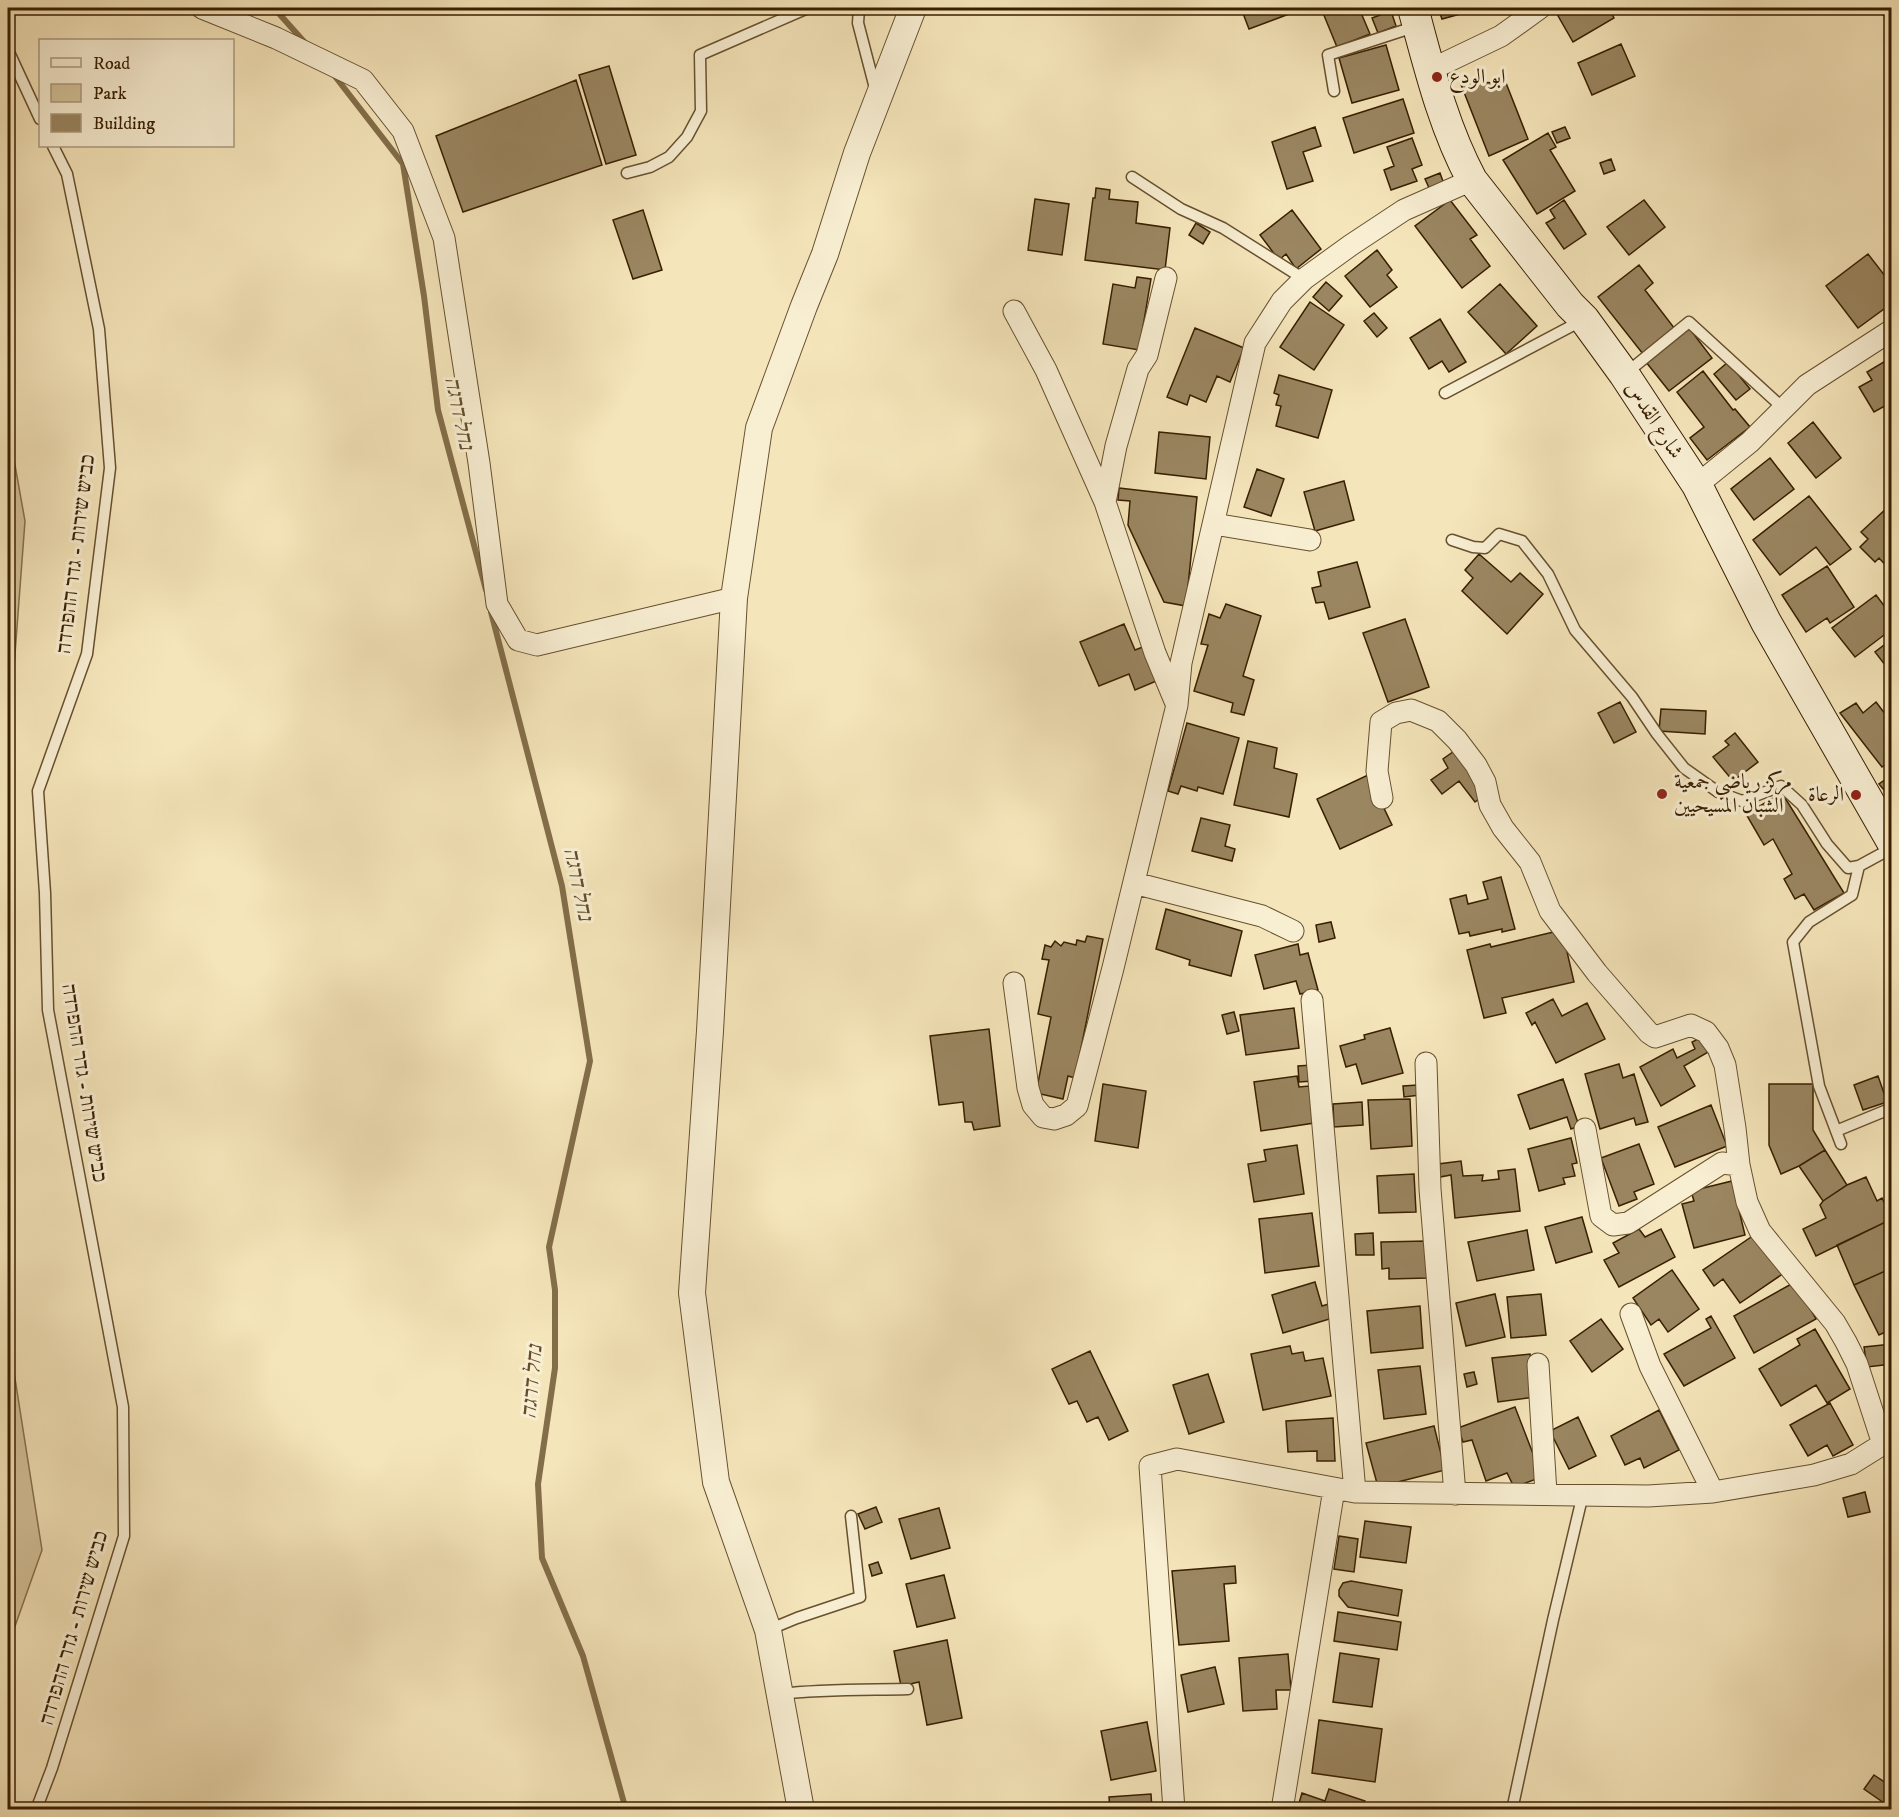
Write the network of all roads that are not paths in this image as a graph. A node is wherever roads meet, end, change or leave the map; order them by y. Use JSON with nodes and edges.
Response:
{"nodes":[{"id":1,"x":202,"y":8,"type":"edge"},
{"id":2,"x":808,"y":8,"type":"edge"},
{"id":3,"x":859,"y":8,"type":"edge"},
{"id":4,"x":913,"y":8,"type":"edge"},
{"id":5,"x":1540,"y":8,"type":"edge"},
{"id":6,"x":1415,"y":17,"type":"edge"},
{"id":7,"x":8,"y":50,"type":"edge"},
{"id":8,"x":1430,"y":70,"type":"junction"},
{"id":9,"x":1334,"y":91,"type":"dead end"},
{"id":10,"x":878,"y":99,"type":"junction"},
{"id":11,"x":39,"y":117,"type":"edge"},
{"id":12,"x":54,"y":147,"type":"edge"},
{"id":13,"x":627,"y":173,"type":"dead end"},
{"id":14,"x":1132,"y":177,"type":"dead end"},
{"id":15,"x":1472,"y":180,"type":"junction"},
{"id":16,"x":1166,"y":278,"type":"dead end"},
{"id":17,"x":1304,"y":279,"type":"junction"},
{"id":18,"x":1014,"y":311,"type":"dead end"},
{"id":19,"x":1584,"y":319,"type":"junction"},
{"id":20,"x":1892,"y":330,"type":"edge"},
{"id":21,"x":1624,"y":374,"type":"junction"},
{"id":22,"x":1445,"y":393,"type":"dead end"},
{"id":23,"x":1784,"y":408,"type":"junction"},
{"id":24,"x":1697,"y":485,"type":"junction"},
{"id":25,"x":1105,"y":502,"type":"junction"},
{"id":26,"x":1214,"y":524,"type":"junction"},
{"id":27,"x":1310,"y":540,"type":"dead end"},
{"id":28,"x":1452,"y":540,"type":"dead end"},
{"id":29,"x":734,"y":598,"type":"junction"},
{"id":30,"x":1177,"y":705,"type":"junction"},
{"id":31,"x":1382,"y":798,"type":"dead end"},
{"id":32,"x":1892,"y":842,"type":"edge"},
{"id":33,"x":1892,"y":848,"type":"edge"},
{"id":34,"x":1859,"y":866,"type":"junction"},
{"id":35,"x":1134,"y":883,"type":"junction"},
{"id":36,"x":1293,"y":931,"type":"dead end"},
{"id":37,"x":1014,"y":983,"type":"dead end"},
{"id":38,"x":1312,"y":1000,"type":"dead end"},
{"id":39,"x":1426,"y":1063,"type":"dead end"},
{"id":40,"x":1892,"y":1108,"type":"edge"},
{"id":41,"x":1585,"y":1130,"type":"dead end"},
{"id":42,"x":1836,"y":1131,"type":"junction"},
{"id":43,"x":1840,"y":1144,"type":"dead end"},
{"id":44,"x":1739,"y":1165,"type":"junction"},
{"id":45,"x":1631,"y":1314,"type":"dead end"},
{"id":46,"x":1538,"y":1364,"type":"dead end"},
{"id":47,"x":1887,"y":1443,"type":"edge"},
{"id":48,"x":1334,"y":1489,"type":"junction"},
{"id":49,"x":1355,"y":1492,"type":"junction"},
{"id":50,"x":1713,"y":1492,"type":"junction"},
{"id":51,"x":1546,"y":1493,"type":"junction"},
{"id":52,"x":1455,"y":1494,"type":"junction"},
{"id":53,"x":1583,"y":1494,"type":"junction"},
{"id":54,"x":852,"y":1516,"type":"dead end"},
{"id":55,"x":768,"y":1629,"type":"junction"},
{"id":56,"x":908,"y":1689,"type":"dead end"},
{"id":57,"x":780,"y":1694,"type":"junction"},
{"id":58,"x":36,"y":1809,"type":"edge"},
{"id":59,"x":801,"y":1809,"type":"edge"},
{"id":60,"x":1174,"y":1809,"type":"edge"},
{"id":61,"x":1282,"y":1809,"type":"edge"},
{"id":62,"x":1512,"y":1809,"type":"edge"}],
"edges":[{"from":1,"to":29,"type":"street"},
{"from":2,"to":13,"type":"lane"},
{"from":3,"to":10,"type":"lane"},
{"from":4,"to":10,"type":"street"},
{"from":5,"to":8,"type":"street"},
{"from":6,"to":8,"type":"main road","name":"شارع القدس"},
{"from":6,"to":9,"type":"lane"},
{"from":7,"to":11,"type":"lane"},
{"from":8,"to":15,"type":"main road","name":"شارع القدس"},
{"from":10,"to":29,"type":"street"},
{"from":12,"to":58,"type":"lane","name":"כביש שירות - גדר ההפרדה"},
{"from":14,"to":17,"type":"lane"},
{"from":15,"to":17,"type":"street"},
{"from":15,"to":19,"type":"main road","name":"شارع القدس"},
{"from":16,"to":25,"type":"street"},
{"from":17,"to":26,"type":"street"},
{"from":18,"to":25,"type":"street"},
{"from":19,"to":21,"type":"main road","name":"شارع القدس"},
{"from":19,"to":22,"type":"lane"},
{"from":20,"to":23,"type":"street"},
{"from":21,"to":23,"type":"lane"},
{"from":21,"to":24,"type":"main road","name":"شارع القدس"},
{"from":23,"to":24,"type":"street"},
{"from":24,"to":32,"type":"main road","name":"شارع القدس"},
{"from":25,"to":30,"type":"street"},
{"from":26,"to":27,"type":"street"},
{"from":26,"to":30,"type":"street"},
{"from":28,"to":34,"type":"lane"},
{"from":29,"to":55,"type":"street"},
{"from":30,"to":35,"type":"street"},
{"from":31,"to":44,"type":"street"},
{"from":33,"to":34,"type":"lane"},
{"from":34,"to":42,"type":"lane"},
{"from":35,"to":36,"type":"street"},
{"from":35,"to":37,"type":"street"},
{"from":38,"to":49,"type":"street"},
{"from":39,"to":52,"type":"street"},
{"from":40,"to":42,"type":"lane"},
{"from":41,"to":44,"type":"street"},
{"from":42,"to":43,"type":"lane"},
{"from":44,"to":47,"type":"street"},
{"from":45,"to":50,"type":"street"},
{"from":46,"to":51,"type":"street"},
{"from":47,"to":50,"type":"street"},
{"from":48,"to":49,"type":"street"},
{"from":48,"to":60,"type":"street"},
{"from":48,"to":61,"type":"street"},
{"from":49,"to":52,"type":"street"},
{"from":50,"to":53,"type":"street"},
{"from":51,"to":52,"type":"street"},
{"from":51,"to":53,"type":"street"},
{"from":53,"to":62,"type":"lane"},
{"from":54,"to":55,"type":"lane"},
{"from":55,"to":57,"type":"street"},
{"from":56,"to":57,"type":"lane"},
{"from":57,"to":59,"type":"street"}]}
